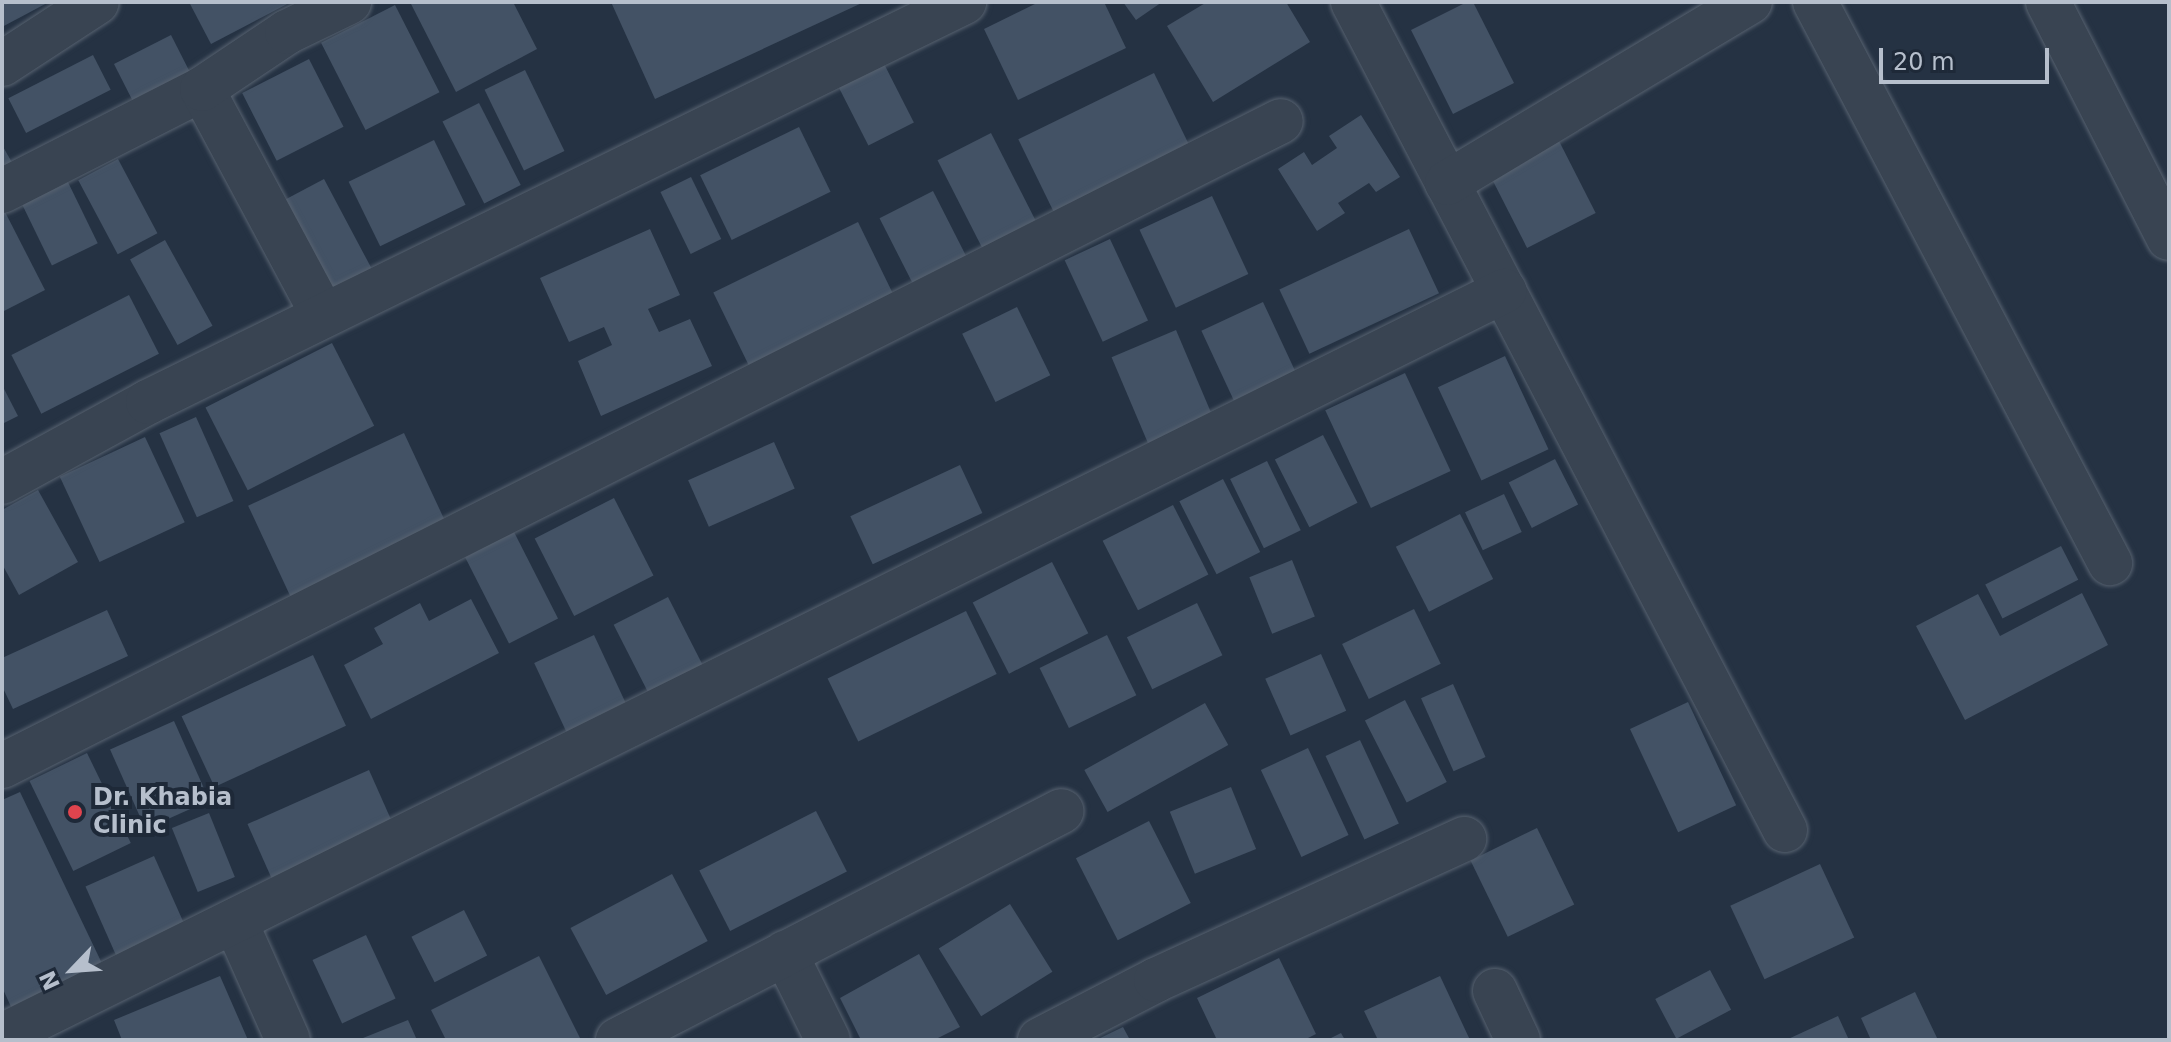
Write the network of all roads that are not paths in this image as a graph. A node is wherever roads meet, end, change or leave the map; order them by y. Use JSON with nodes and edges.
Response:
{"nodes":[{"id":1,"x":97,"y":2,"type":"edge"},
{"id":2,"x":349,"y":2,"type":"edge"},
{"id":3,"x":964,"y":2,"type":"edge"},
{"id":4,"x":1353,"y":2,"type":"edge"},
{"id":5,"x":1750,"y":2,"type":"edge"},
{"id":6,"x":1815,"y":2,"type":"edge"},
{"id":7,"x":2048,"y":2,"type":"edge"},
{"id":8,"x":2,"y":64,"type":"edge"},
{"id":9,"x":202,"y":89,"type":"junction"},
{"id":10,"x":1281,"y":121,"type":"dead end"},
{"id":11,"x":1447,"y":183,"type":"junction"},
{"id":12,"x":2,"y":191,"type":"edge"},
{"id":13,"x":2169,"y":238,"type":"edge"},
{"id":14,"x":1504,"y":291,"type":"junction"},
{"id":15,"x":323,"y":315,"type":"junction"},
{"id":16,"x":2,"y":482,"type":"edge"},
{"id":17,"x":2110,"y":563,"type":"dead end"},
{"id":18,"x":2,"y":766,"type":"edge"},
{"id":19,"x":1061,"y":811,"type":"dead end"},
{"id":20,"x":1785,"y":830,"type":"dead end"},
{"id":21,"x":1464,"y":839,"type":"dead end"},
{"id":22,"x":235,"y":921,"type":"junction"},
{"id":23,"x":785,"y":953,"type":"junction"},
{"id":24,"x":1495,"y":991,"type":"dead end"},
{"id":25,"x":2,"y":1036,"type":"edge"},
{"id":26,"x":288,"y":1040,"type":"edge"},
{"id":27,"x":618,"y":1040,"type":"edge"},
{"id":28,"x":828,"y":1040,"type":"edge"},
{"id":29,"x":1040,"y":1040,"type":"edge"},
{"id":30,"x":1518,"y":1040,"type":"edge"}],
"edges":[{"from":1,"to":8,"type":"street"},
{"from":2,"to":9,"type":"street"},
{"from":3,"to":15,"type":"street"},
{"from":4,"to":11,"type":"street"},
{"from":5,"to":11,"type":"street"},
{"from":6,"to":17,"type":"street"},
{"from":7,"to":13,"type":"street"},
{"from":9,"to":12,"type":"street"},
{"from":9,"to":15,"type":"street"},
{"from":10,"to":18,"type":"street"},
{"from":11,"to":14,"type":"street"},
{"from":14,"to":20,"type":"street"},
{"from":14,"to":22,"type":"street"},
{"from":15,"to":16,"type":"street"},
{"from":19,"to":23,"type":"street"},
{"from":21,"to":29,"type":"street"},
{"from":22,"to":25,"type":"street"},
{"from":22,"to":26,"type":"street"},
{"from":23,"to":27,"type":"street"},
{"from":23,"to":28,"type":"street"},
{"from":24,"to":30,"type":"street"}]}
